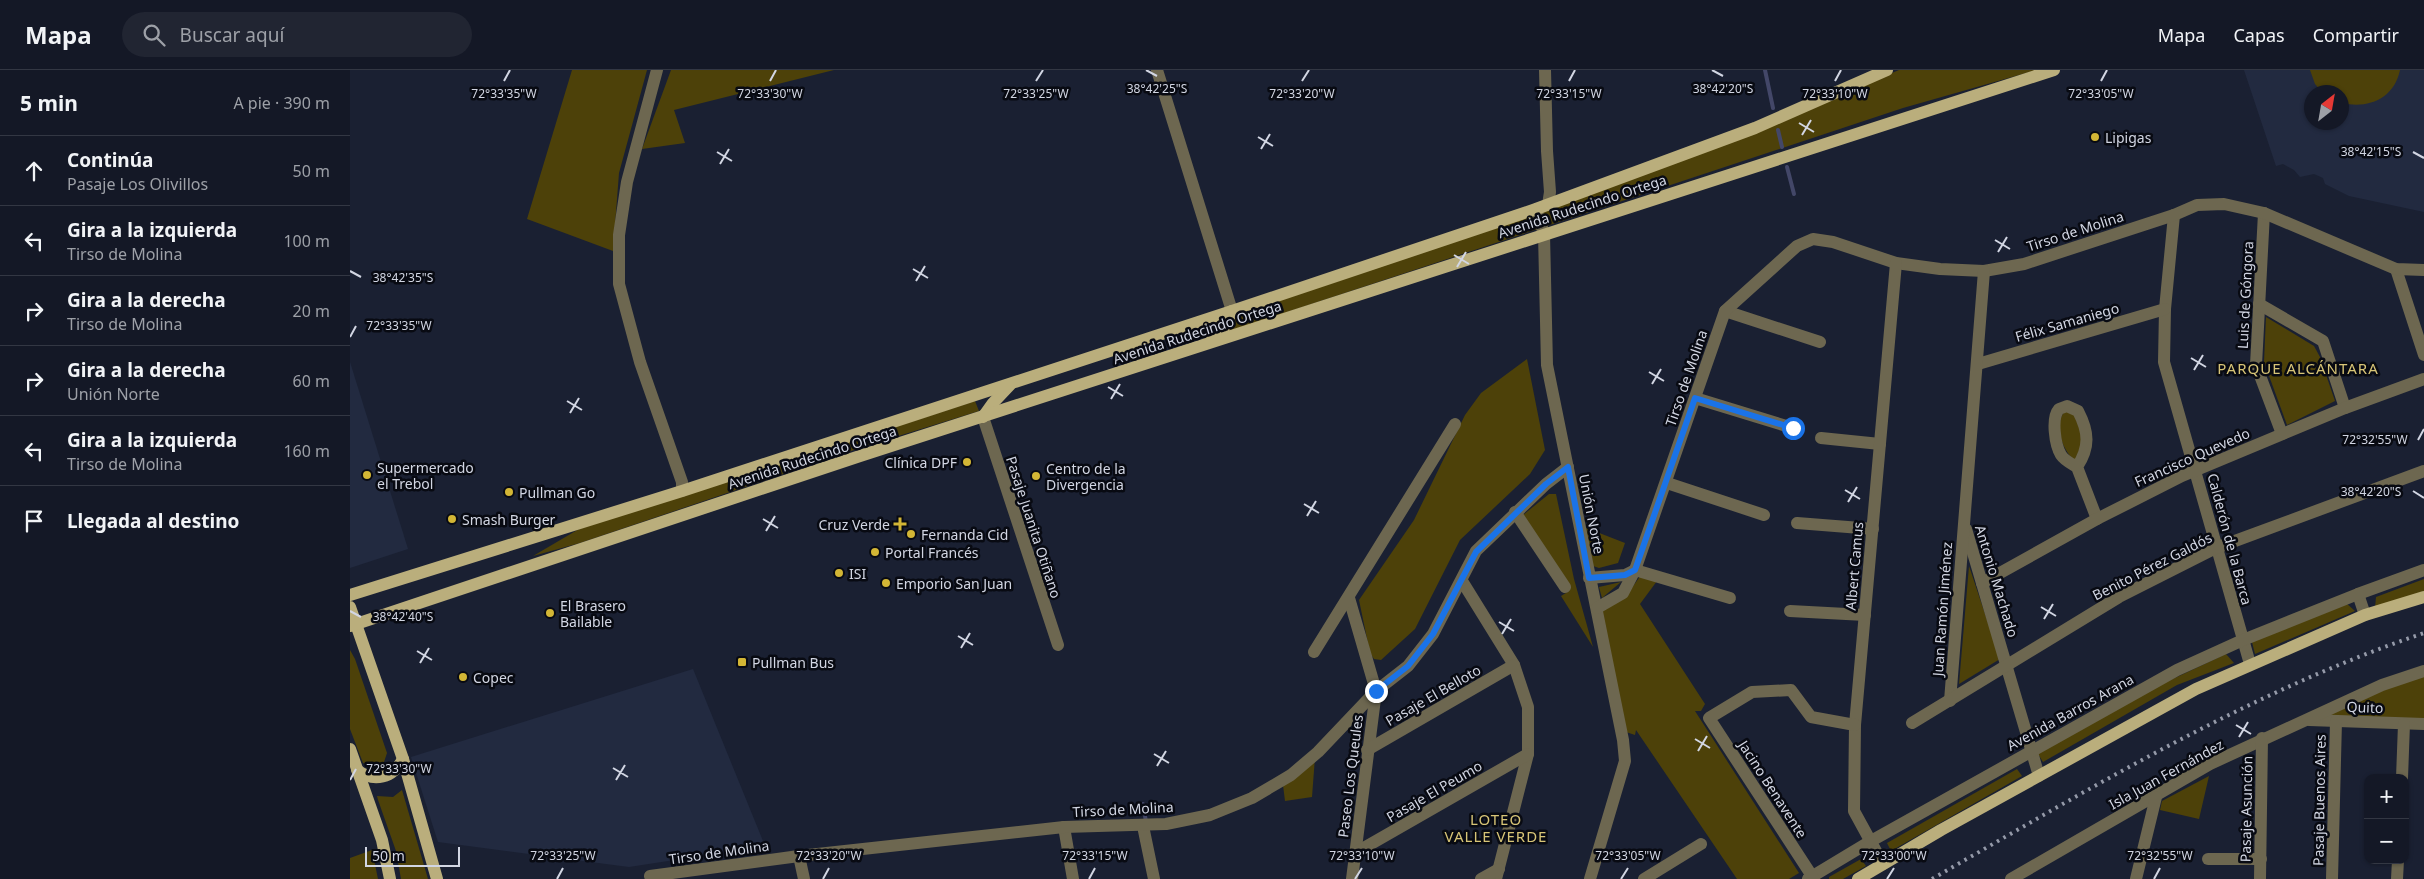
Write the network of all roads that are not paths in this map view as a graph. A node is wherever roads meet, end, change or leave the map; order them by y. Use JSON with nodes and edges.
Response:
{"nodes":[{"id":1,"x":657,"y":70,"type":"edge"},
{"id":2,"x":1157,"y":70,"type":"edge"},
{"id":3,"x":1545,"y":70,"type":"edge"},
{"id":4,"x":1887,"y":70,"type":"edge"},
{"id":5,"x":2054,"y":70,"type":"edge"},
{"id":6,"x":1542,"y":207,"type":"junction"},
{"id":7,"x":2264,"y":213,"type":"junction"},
{"id":8,"x":2174,"y":215,"type":"junction"},
{"id":9,"x":1544,"y":234,"type":"junction"},
{"id":10,"x":1896,"y":263,"type":"junction"},
{"id":11,"x":2396,"y":269,"type":"junction"},
{"id":12,"x":2424,"y":270,"type":"edge"},
{"id":13,"x":1984,"y":271,"type":"junction"},
{"id":14,"x":2259,"y":304,"type":"junction"},
{"id":15,"x":2165,"y":309,"type":"junction"},
{"id":16,"x":1232,"y":311,"type":"junction"},
{"id":17,"x":1725,"y":311,"type":"junction"},
{"id":18,"x":1820,"y":342,"type":"dead end"},
{"id":19,"x":1200,"y":346,"type":"junction"},
{"id":20,"x":2424,"y":355,"type":"edge"},
{"id":21,"x":1978,"y":364,"type":"junction"},
{"id":22,"x":2424,"y":379,"type":"edge"},
{"id":23,"x":1013,"y":383,"type":"junction"},
{"id":24,"x":1695,"y":398,"type":"junction"},
{"id":25,"x":2345,"y":408,"type":"junction"},
{"id":26,"x":983,"y":418,"type":"junction"},
{"id":27,"x":1455,"y":424,"type":"dead end"},
{"id":28,"x":1793,"y":428,"type":"dead end"},
{"id":29,"x":2282,"y":434,"type":"junction"},
{"id":30,"x":1821,"y":438,"type":"dead end"},
{"id":31,"x":1880,"y":444,"type":"junction"},
{"id":32,"x":1568,"y":467,"type":"junction"},
{"id":33,"x":2077,"y":467,"type":"dead end"},
{"id":34,"x":2196,"y":470,"type":"junction"},
{"id":35,"x":2424,"y":471,"type":"edge"},
{"id":36,"x":1667,"y":483,"type":"junction"},
{"id":37,"x":682,"y":491,"type":"junction"},
{"id":38,"x":1515,"y":512,"type":"junction"},
{"id":39,"x":1764,"y":515,"type":"dead end"},
{"id":40,"x":2097,"y":519,"type":"junction"},
{"id":41,"x":1963,"y":520,"type":"junction"},
{"id":42,"x":1797,"y":523,"type":"dead end"},
{"id":43,"x":1873,"y":529,"type":"junction"},
{"id":44,"x":2216,"y":548,"type":"junction"},
{"id":45,"x":1635,"y":570,"type":"junction"},
{"id":46,"x":2424,"y":570,"type":"edge"},
{"id":47,"x":1589,"y":578,"type":"junction"},
{"id":48,"x":1462,"y":581,"type":"junction"},
{"id":49,"x":1982,"y":583,"type":"junction"},
{"id":50,"x":1565,"y":587,"type":"dead end"},
{"id":51,"x":2358,"y":594,"type":"junction"},
{"id":52,"x":350,"y":595,"type":"edge"},
{"id":53,"x":2424,"y":597,"type":"edge"},
{"id":54,"x":1349,"y":598,"type":"junction"},
{"id":55,"x":1730,"y":598,"type":"dead end"},
{"id":56,"x":350,"y":607,"type":"edge"},
{"id":57,"x":1597,"y":608,"type":"junction"},
{"id":58,"x":1790,"y":611,"type":"dead end"},
{"id":59,"x":1865,"y":615,"type":"junction"},
{"id":60,"x":2366,"y":615,"type":"junction"},
{"id":61,"x":352,"y":625,"type":"edge"},
{"id":62,"x":2243,"y":640,"type":"junction"},
{"id":63,"x":1058,"y":645,"type":"dead end"},
{"id":64,"x":1314,"y":652,"type":"dead end"},
{"id":65,"x":2250,"y":664,"type":"junction"},
{"id":66,"x":1514,"y":665,"type":"junction"},
{"id":67,"x":2007,"y":666,"type":"junction"},
{"id":68,"x":2424,"y":671,"type":"edge"},
{"id":69,"x":1376,"y":691,"type":"junction"},
{"id":70,"x":1950,"y":701,"type":"junction"},
{"id":71,"x":2304,"y":720,"type":"junction"},
{"id":72,"x":2336,"y":721,"type":"junction"},
{"id":73,"x":1912,"y":723,"type":"dead end"},
{"id":74,"x":1855,"y":724,"type":"junction"},
{"id":75,"x":2404,"y":724,"type":"junction"},
{"id":76,"x":2424,"y":724,"type":"edge"},
{"id":77,"x":2262,"y":738,"type":"junction"},
{"id":78,"x":350,"y":749,"type":"edge"},
{"id":79,"x":1367,"y":750,"type":"junction"},
{"id":80,"x":2032,"y":750,"type":"junction"},
{"id":81,"x":1528,"y":754,"type":"junction"},
{"id":82,"x":403,"y":759,"type":"junction"},
{"id":83,"x":357,"y":770,"type":"junction"},
{"id":84,"x":2402,"y":774,"type":"edge"},
{"id":85,"x":2040,"y":776,"type":"junction"},
{"id":86,"x":2156,"y":797,"type":"junction"},
{"id":87,"x":1143,"y":826,"type":"junction"},
{"id":88,"x":1064,"y":827,"type":"junction"},
{"id":89,"x":1872,"y":841,"type":"junction"},
{"id":90,"x":1701,"y":844,"type":"dead end"},
{"id":91,"x":1355,"y":853,"type":"junction"},
{"id":92,"x":799,"y":856,"type":"junction"},
{"id":93,"x":2208,"y":859,"type":"dead end"},
{"id":94,"x":2261,"y":859,"type":"junction"},
{"id":95,"x":1883,"y":864,"type":"junction"},
{"id":96,"x":2398,"y":864,"type":"edge"},
{"id":97,"x":1498,"y":874,"type":"edge"},
{"id":98,"x":650,"y":876,"type":"dead end"},
{"id":99,"x":1812,"y":878,"type":"edge"},
{"id":100,"x":390,"y":879,"type":"edge"},
{"id":101,"x":437,"y":879,"type":"edge"},
{"id":102,"x":804,"y":879,"type":"edge"},
{"id":103,"x":1073,"y":879,"type":"edge"},
{"id":104,"x":1154,"y":879,"type":"edge"},
{"id":105,"x":1352,"y":879,"type":"edge"},
{"id":106,"x":1482,"y":879,"type":"edge"},
{"id":107,"x":1590,"y":879,"type":"edge"},
{"id":108,"x":1644,"y":879,"type":"edge"},
{"id":109,"x":1858,"y":879,"type":"edge"},
{"id":110,"x":2011,"y":879,"type":"edge"},
{"id":111,"x":2136,"y":879,"type":"edge"},
{"id":112,"x":2260,"y":879,"type":"edge"},
{"id":113,"x":2332,"y":879,"type":"edge"},
{"id":114,"x":2397,"y":879,"type":"edge"}],
"edges":[{"from":1,"to":37,"type":"street"},
{"from":2,"to":16,"type":"street","name":"Avenida Rudecindo Ortega"},
{"from":3,"to":6,"type":"street","name":"Unión Norte"},
{"from":4,"to":6,"type":"main road","name":"Avenida Rudecindo Ortega"},
{"from":5,"to":9,"type":"main road","name":"Avenida Rudecindo Ortega"},
{"from":6,"to":9,"type":"street","name":"Unión Norte"},
{"from":6,"to":16,"type":"main road","name":"Avenida Rudecindo Ortega"},
{"from":7,"to":8,"type":"street","name":"Tirso de Molina"},
{"from":7,"to":11,"type":"street","name":"Tirso de Molina"},
{"from":7,"to":14,"type":"street","name":"Luis de Góngora"},
{"from":8,"to":13,"type":"street","name":"Tirso de Molina"},
{"from":8,"to":15,"type":"street","name":"Calderón de la Barca"},
{"from":9,"to":19,"type":"main road","name":"Avenida Rudecindo Ortega"},
{"from":9,"to":32,"type":"street","name":"Unión Norte"},
{"from":10,"to":13,"type":"street","name":"Tirso de Molina"},
{"from":10,"to":17,"type":"street","name":"Tirso de Molina"},
{"from":10,"to":31,"type":"street","name":"Albert Camus"},
{"from":11,"to":12,"type":"street","name":"Tirso de Molina"},
{"from":11,"to":20,"type":"street"},
{"from":13,"to":21,"type":"street","name":"Antonio Machado"},
{"from":14,"to":25,"type":"street"},
{"from":14,"to":29,"type":"street","name":"Luis de Góngora"},
{"from":15,"to":21,"type":"street","name":"Félix Samaniego"},
{"from":15,"to":34,"type":"street","name":"Calderón de la Barca"},
{"from":16,"to":19,"type":"main road"},
{"from":16,"to":23,"type":"main road","name":"Avenida Rudecindo Ortega"},
{"from":17,"to":18,"type":"street"},
{"from":17,"to":24,"type":"street","name":"Tirso de Molina"},
{"from":19,"to":26,"type":"main road","name":"Avenida Rudecindo Ortega"},
{"from":21,"to":41,"type":"street","name":"Antonio Machado"},
{"from":22,"to":25,"type":"street","name":"Francisco Quevedo"},
{"from":23,"to":26,"type":"main road"},
{"from":23,"to":37,"type":"main road","name":"Avenida Rudecindo Ortega"},
{"from":24,"to":28,"type":"street"},
{"from":24,"to":36,"type":"street","name":"Tirso de Molina"},
{"from":25,"to":29,"type":"street","name":"Francisco Quevedo"},
{"from":26,"to":61,"type":"main road","name":"Avenida Rudecindo Ortega"},
{"from":26,"to":63,"type":"street","name":"Pasaje Juanita Otiñano"},
{"from":27,"to":54,"type":"street"},
{"from":29,"to":34,"type":"street","name":"Francisco Quevedo"},
{"from":30,"to":31,"type":"street"},
{"from":31,"to":43,"type":"street","name":"Albert Camus"},
{"from":32,"to":38,"type":"street","name":"Tirso de Molina"},
{"from":32,"to":47,"type":"street","name":"Unión Norte"},
{"from":33,"to":40,"type":"street"},
{"from":34,"to":40,"type":"street","name":"Francisco Quevedo"},
{"from":34,"to":44,"type":"street","name":"Calderón de la Barca"},
{"from":35,"to":44,"type":"street","name":"Benito Pérez Galdós"},
{"from":36,"to":39,"type":"street"},
{"from":36,"to":45,"type":"street","name":"Tirso de Molina"},
{"from":37,"to":52,"type":"main road","name":"Avenida Rudecindo Ortega"},
{"from":38,"to":48,"type":"street","name":"Tirso de Molina"},
{"from":38,"to":50,"type":"street"},
{"from":40,"to":49,"type":"street","name":"Francisco Quevedo"},
{"from":41,"to":49,"type":"street","name":"Antonio Machado"},
{"from":41,"to":70,"type":"street","name":"Juan Ramón Jiménez"},
{"from":42,"to":43,"type":"street"},
{"from":43,"to":59,"type":"street","name":"Albert Camus"},
{"from":44,"to":62,"type":"street","name":"Calderón de la Barca"},
{"from":44,"to":67,"type":"street","name":"Benito Pérez Galdós"},
{"from":45,"to":47,"type":"street"},
{"from":45,"to":55,"type":"street"},
{"from":45,"to":57,"type":"street","name":"Tirso de Molina"},
{"from":46,"to":51,"type":"street","name":"Avenida Barros Arana"},
{"from":47,"to":57,"type":"street","name":"Unión Norte"},
{"from":48,"to":66,"type":"street"},
{"from":48,"to":69,"type":"street","name":"Tirso de Molina"},
{"from":49,"to":67,"type":"street","name":"Antonio Machado"},
{"from":51,"to":60,"type":"street"},
{"from":51,"to":62,"type":"street","name":"Avenida Barros Arana"},
{"from":53,"to":60,"type":"main road"},
{"from":54,"to":64,"type":"street"},
{"from":54,"to":69,"type":"street","name":"Paseo Los Queules"},
{"from":56,"to":61,"type":"main road"},
{"from":57,"to":107,"type":"street","name":"Unión Norte"},
{"from":58,"to":59,"type":"street"},
{"from":59,"to":74,"type":"street","name":"Albert Camus"},
{"from":60,"to":65,"type":"main road"},
{"from":61,"to":82,"type":"main road"},
{"from":62,"to":65,"type":"street","name":"Calderón de la Barca"},
{"from":62,"to":80,"type":"street","name":"Avenida Barros Arana"},
{"from":65,"to":85,"type":"main road"},
{"from":66,"to":79,"type":"street","name":"Pasaje El Belloto"},
{"from":66,"to":81,"type":"street"},
{"from":67,"to":70,"type":"street","name":"Benito Pérez Galdós"},
{"from":67,"to":80,"type":"street","name":"Antonio Machado"},
{"from":68,"to":71,"type":"street","name":"Isla Juan Fernández"},
{"from":69,"to":79,"type":"street","name":"Paseo Los Queules"},
{"from":69,"to":87,"type":"street","name":"Tirso de Molina"},
{"from":70,"to":73,"type":"street","name":"Benito Pérez Galdós"},
{"from":71,"to":72,"type":"street","name":"Quito"},
{"from":71,"to":77,"type":"street","name":"Isla Juan Fernández"},
{"from":72,"to":75,"type":"street","name":"Quito"},
{"from":72,"to":113,"type":"street","name":"Pasaje Buenos Aires"},
{"from":74,"to":89,"type":"street","name":"Albert Camus"},
{"from":74,"to":99,"type":"street","name":"Jacino Benavente"},
{"from":75,"to":76,"type":"street","name":"Quito"},
{"from":75,"to":84,"type":"street"},
{"from":77,"to":86,"type":"street","name":"Isla Juan Fernández"},
{"from":77,"to":94,"type":"street","name":"Pasaje Asunción"},
{"from":78,"to":83,"type":"main road"},
{"from":79,"to":91,"type":"street","name":"Paseo Los Queules"},
{"from":80,"to":85,"type":"street","name":"Antonio Machado"},
{"from":80,"to":89,"type":"street","name":"Avenida Barros Arana"},
{"from":81,"to":91,"type":"street","name":"Pasaje El Peumo"},
{"from":81,"to":97,"type":"street"},
{"from":82,"to":83,"type":"main road"},
{"from":82,"to":101,"type":"main road"},
{"from":83,"to":100,"type":"main road"},
{"from":85,"to":95,"type":"main road"},
{"from":86,"to":110,"type":"street","name":"Isla Juan Fernández"},
{"from":86,"to":111,"type":"street"},
{"from":87,"to":88,"type":"street","name":"Tirso de Molina"},
{"from":87,"to":104,"type":"street"},
{"from":88,"to":92,"type":"street","name":"Tirso de Molina"},
{"from":88,"to":103,"type":"street"},
{"from":89,"to":95,"type":"street","name":"Albert Camus"},
{"from":89,"to":99,"type":"street","name":"Avenida Barros Arana"},
{"from":90,"to":108,"type":"street"},
{"from":91,"to":105,"type":"street","name":"Paseo Los Queules"},
{"from":92,"to":98,"type":"street","name":"Tirso de Molina"},
{"from":92,"to":102,"type":"street"},
{"from":93,"to":94,"type":"street"},
{"from":94,"to":112,"type":"street","name":"Pasaje Asunción"},
{"from":95,"to":109,"type":"main road"},
{"from":96,"to":114,"type":"street"},
{"from":97,"to":106,"type":"street"}]}
